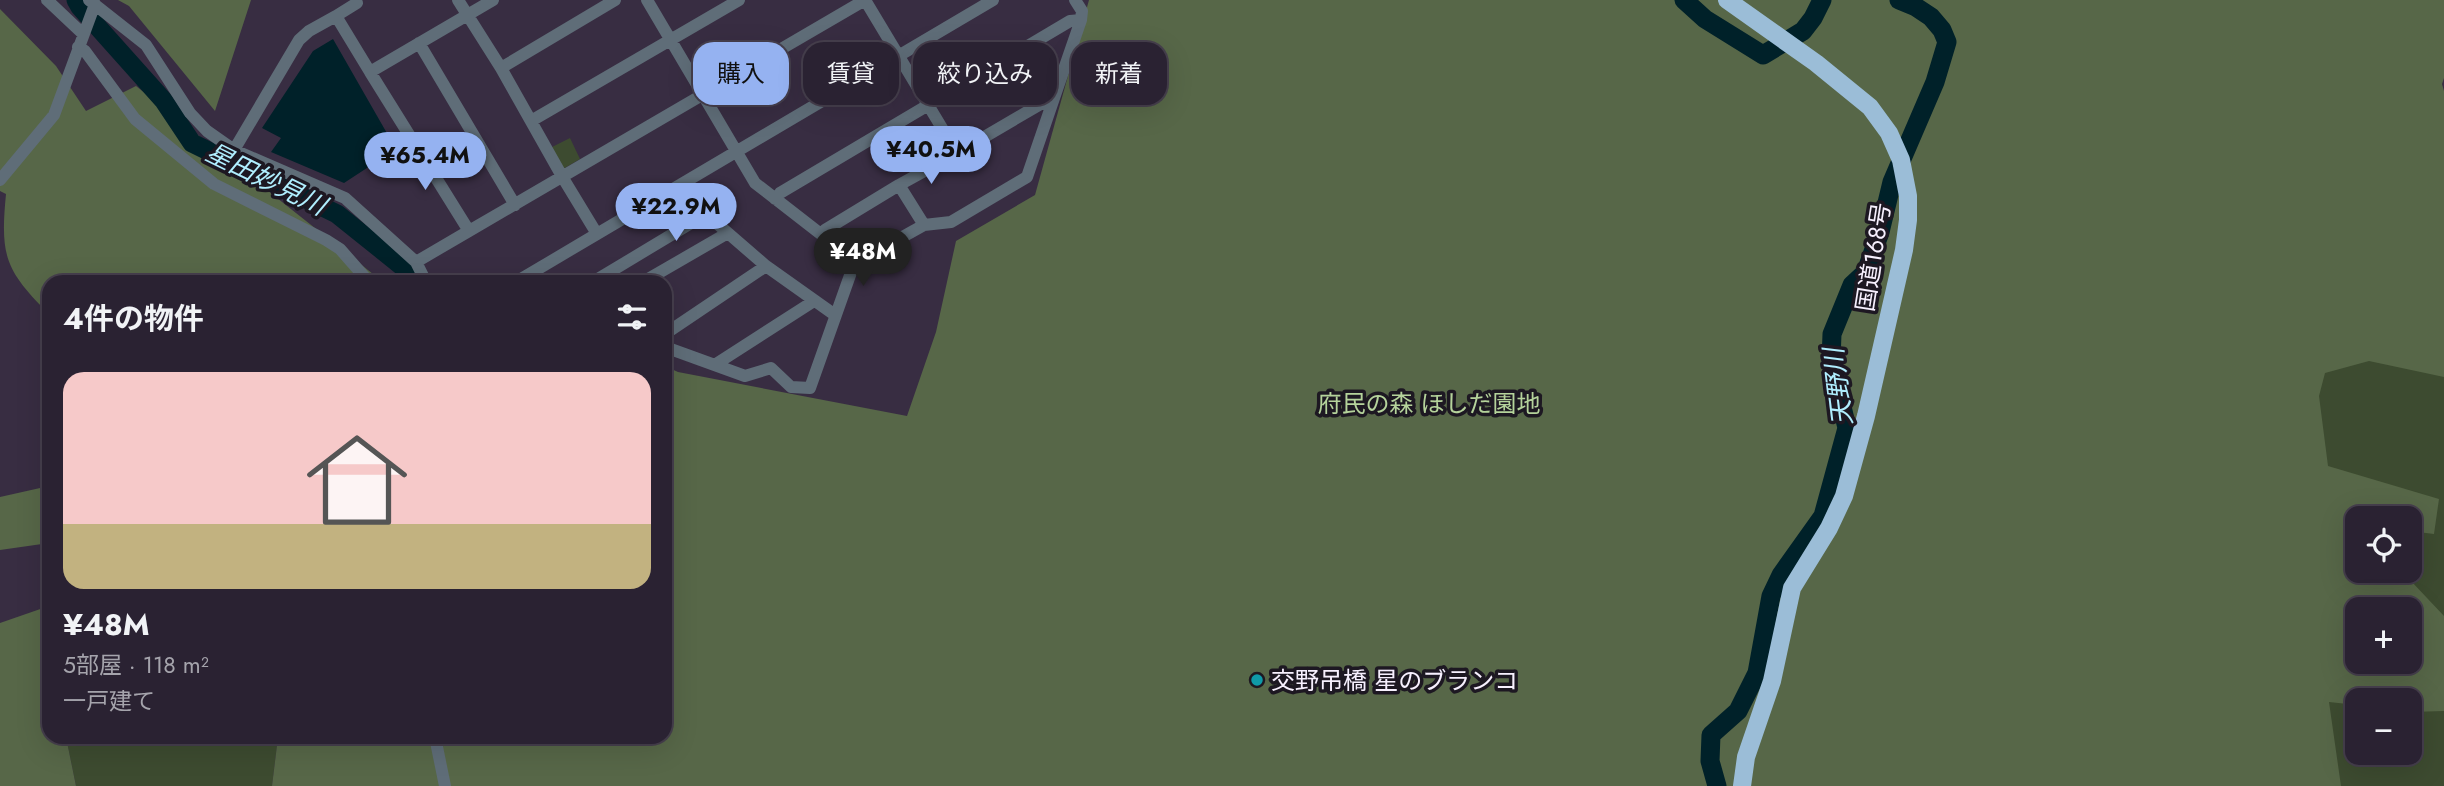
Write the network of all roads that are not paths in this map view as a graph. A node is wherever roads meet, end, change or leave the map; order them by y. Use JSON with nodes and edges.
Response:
{"nodes":[{"id":1,"x":47,"y":0,"type":"edge"},
{"id":2,"x":458,"y":0,"type":"edge"},
{"id":3,"x":493,"y":0,"type":"edge"},
{"id":4,"x":615,"y":0,"type":"edge"},
{"id":5,"x":647,"y":0,"type":"edge"},
{"id":6,"x":739,"y":0,"type":"edge"},
{"id":7,"x":865,"y":0,"type":"edge"},
{"id":8,"x":993,"y":0,"type":"edge"},
{"id":9,"x":1075,"y":0,"type":"edge"},
{"id":10,"x":1727,"y":0,"type":"edge"},
{"id":11,"x":359,"y":1,"type":"edge"},
{"id":12,"x":91,"y":5,"type":"edge"},
{"id":13,"x":336,"y":16,"type":"junction"},
{"id":14,"x":467,"y":16,"type":"junction"},
{"id":15,"x":1081,"y":20,"type":"junction"},
{"id":16,"x":84,"y":29,"type":"junction"},
{"id":17,"x":672,"y":40,"type":"junction"},
{"id":18,"x":889,"y":42,"type":"edge"},
{"id":19,"x":419,"y":43,"type":"junction"},
{"id":20,"x":789,"y":44,"type":"edge"},
{"id":21,"x":78,"y":47,"type":"junction"},
{"id":22,"x":899,"y":56,"type":"edge"},
{"id":23,"x":899,"y":59,"type":"edge"},
{"id":24,"x":502,"y":68,"type":"junction"},
{"id":25,"x":370,"y":72,"type":"junction"},
{"id":26,"x":693,"y":78,"type":"edge"},
{"id":27,"x":1057,"y":89,"type":"edge"},
{"id":28,"x":693,"y":99,"type":"edge"},
{"id":29,"x":708,"y":105,"type":"edge"},
{"id":30,"x":816,"y":105,"type":"edge"},
{"id":31,"x":1039,"y":105,"type":"edge"},
{"id":32,"x":1052,"y":105,"type":"edge"},
{"id":33,"x":928,"y":106,"type":"junction"},
{"id":34,"x":531,"y":121,"type":"junction"},
{"id":35,"x":234,"y":150,"type":"junction"},
{"id":36,"x":735,"y":152,"type":"junction"},
{"id":37,"x":957,"y":153,"type":"junction"},
{"id":38,"x":563,"y":178,"type":"junction"},
{"id":39,"x":0,"y":180,"type":"edge"},
{"id":40,"x":899,"y":185,"type":"junction"},
{"id":41,"x":775,"y":199,"type":"junction"},
{"id":42,"x":516,"y":205,"type":"junction"},
{"id":43,"x":924,"y":225,"type":"junction"},
{"id":44,"x":469,"y":231,"type":"junction"},
{"id":45,"x":597,"y":234,"type":"junction"},
{"id":46,"x":726,"y":234,"type":"junction"},
{"id":47,"x":822,"y":235,"type":"junction"},
{"id":48,"x":416,"y":262,"type":"junction"},
{"id":49,"x":854,"y":264,"type":"junction"},
{"id":50,"x":765,"y":266,"type":"junction"},
{"id":51,"x":363,"y":275,"type":"edge"},
{"id":52,"x":422,"y":275,"type":"edge"},
{"id":53,"x":528,"y":275,"type":"edge"},
{"id":54,"x":605,"y":275,"type":"edge"},
{"id":55,"x":655,"y":275,"type":"edge"},
{"id":56,"x":814,"y":301,"type":"junction"},
{"id":57,"x":835,"y":315,"type":"junction"},
{"id":58,"x":672,"y":329,"type":"edge"},
{"id":59,"x":672,"y":348,"type":"edge"},
{"id":60,"x":716,"y":364,"type":"junction"},
{"id":61,"x":436,"y":744,"type":"edge"},
{"id":62,"x":445,"y":786,"type":"edge"},
{"id":63,"x":1742,"y":786,"type":"edge"}],
"edges":[{"from":1,"to":16,"type":"street"},
{"from":2,"to":14,"type":"street"},
{"from":3,"to":14,"type":"street"},
{"from":4,"to":24,"type":"street"},
{"from":5,"to":17,"type":"street"},
{"from":6,"to":17,"type":"street"},
{"from":7,"to":18,"type":"street"},
{"from":7,"to":20,"type":"street"},
{"from":8,"to":22,"type":"street"},
{"from":9,"to":15,"type":"street"},
{"from":10,"to":63,"type":"highway","name":"国道168号"},
{"from":11,"to":13,"type":"street"},
{"from":12,"to":16,"type":"street"},
{"from":12,"to":35,"type":"street"},
{"from":13,"to":25,"type":"street"},
{"from":13,"to":35,"type":"street"},
{"from":14,"to":19,"type":"street"},
{"from":14,"to":24,"type":"street"},
{"from":15,"to":27,"type":"street"},
{"from":15,"to":33,"type":"street"},
{"from":16,"to":21,"type":"street"},
{"from":17,"to":26,"type":"street"},
{"from":17,"to":34,"type":"street"},
{"from":19,"to":25,"type":"street"},
{"from":19,"to":42,"type":"street"},
{"from":21,"to":39,"type":"street"},
{"from":21,"to":51,"type":"street"},
{"from":23,"to":33,"type":"street"},
{"from":24,"to":34,"type":"street"},
{"from":25,"to":44,"type":"street"},
{"from":28,"to":38,"type":"street"},
{"from":29,"to":36,"type":"street"},
{"from":30,"to":36,"type":"street"},
{"from":31,"to":37,"type":"street"},
{"from":32,"to":43,"type":"street"},
{"from":33,"to":37,"type":"street"},
{"from":33,"to":41,"type":"street"},
{"from":34,"to":38,"type":"street"},
{"from":35,"to":48,"type":"street"},
{"from":36,"to":41,"type":"street"},
{"from":36,"to":45,"type":"street"},
{"from":37,"to":40,"type":"street"},
{"from":38,"to":42,"type":"street"},
{"from":38,"to":45,"type":"street"},
{"from":40,"to":43,"type":"street"},
{"from":40,"to":47,"type":"street"},
{"from":41,"to":47,"type":"street"},
{"from":42,"to":44,"type":"street"},
{"from":43,"to":49,"type":"street"},
{"from":44,"to":48,"type":"street"},
{"from":45,"to":53,"type":"street"},
{"from":46,"to":50,"type":"street"},
{"from":46,"to":54,"type":"street"},
{"from":46,"to":55,"type":"street"},
{"from":47,"to":49,"type":"street"},
{"from":48,"to":52,"type":"street"},
{"from":49,"to":57,"type":"street"},
{"from":50,"to":56,"type":"street"},
{"from":50,"to":58,"type":"street"},
{"from":56,"to":57,"type":"street"},
{"from":56,"to":60,"type":"street"},
{"from":57,"to":60,"type":"street"},
{"from":59,"to":60,"type":"street"},
{"from":61,"to":62,"type":"street"}]}
